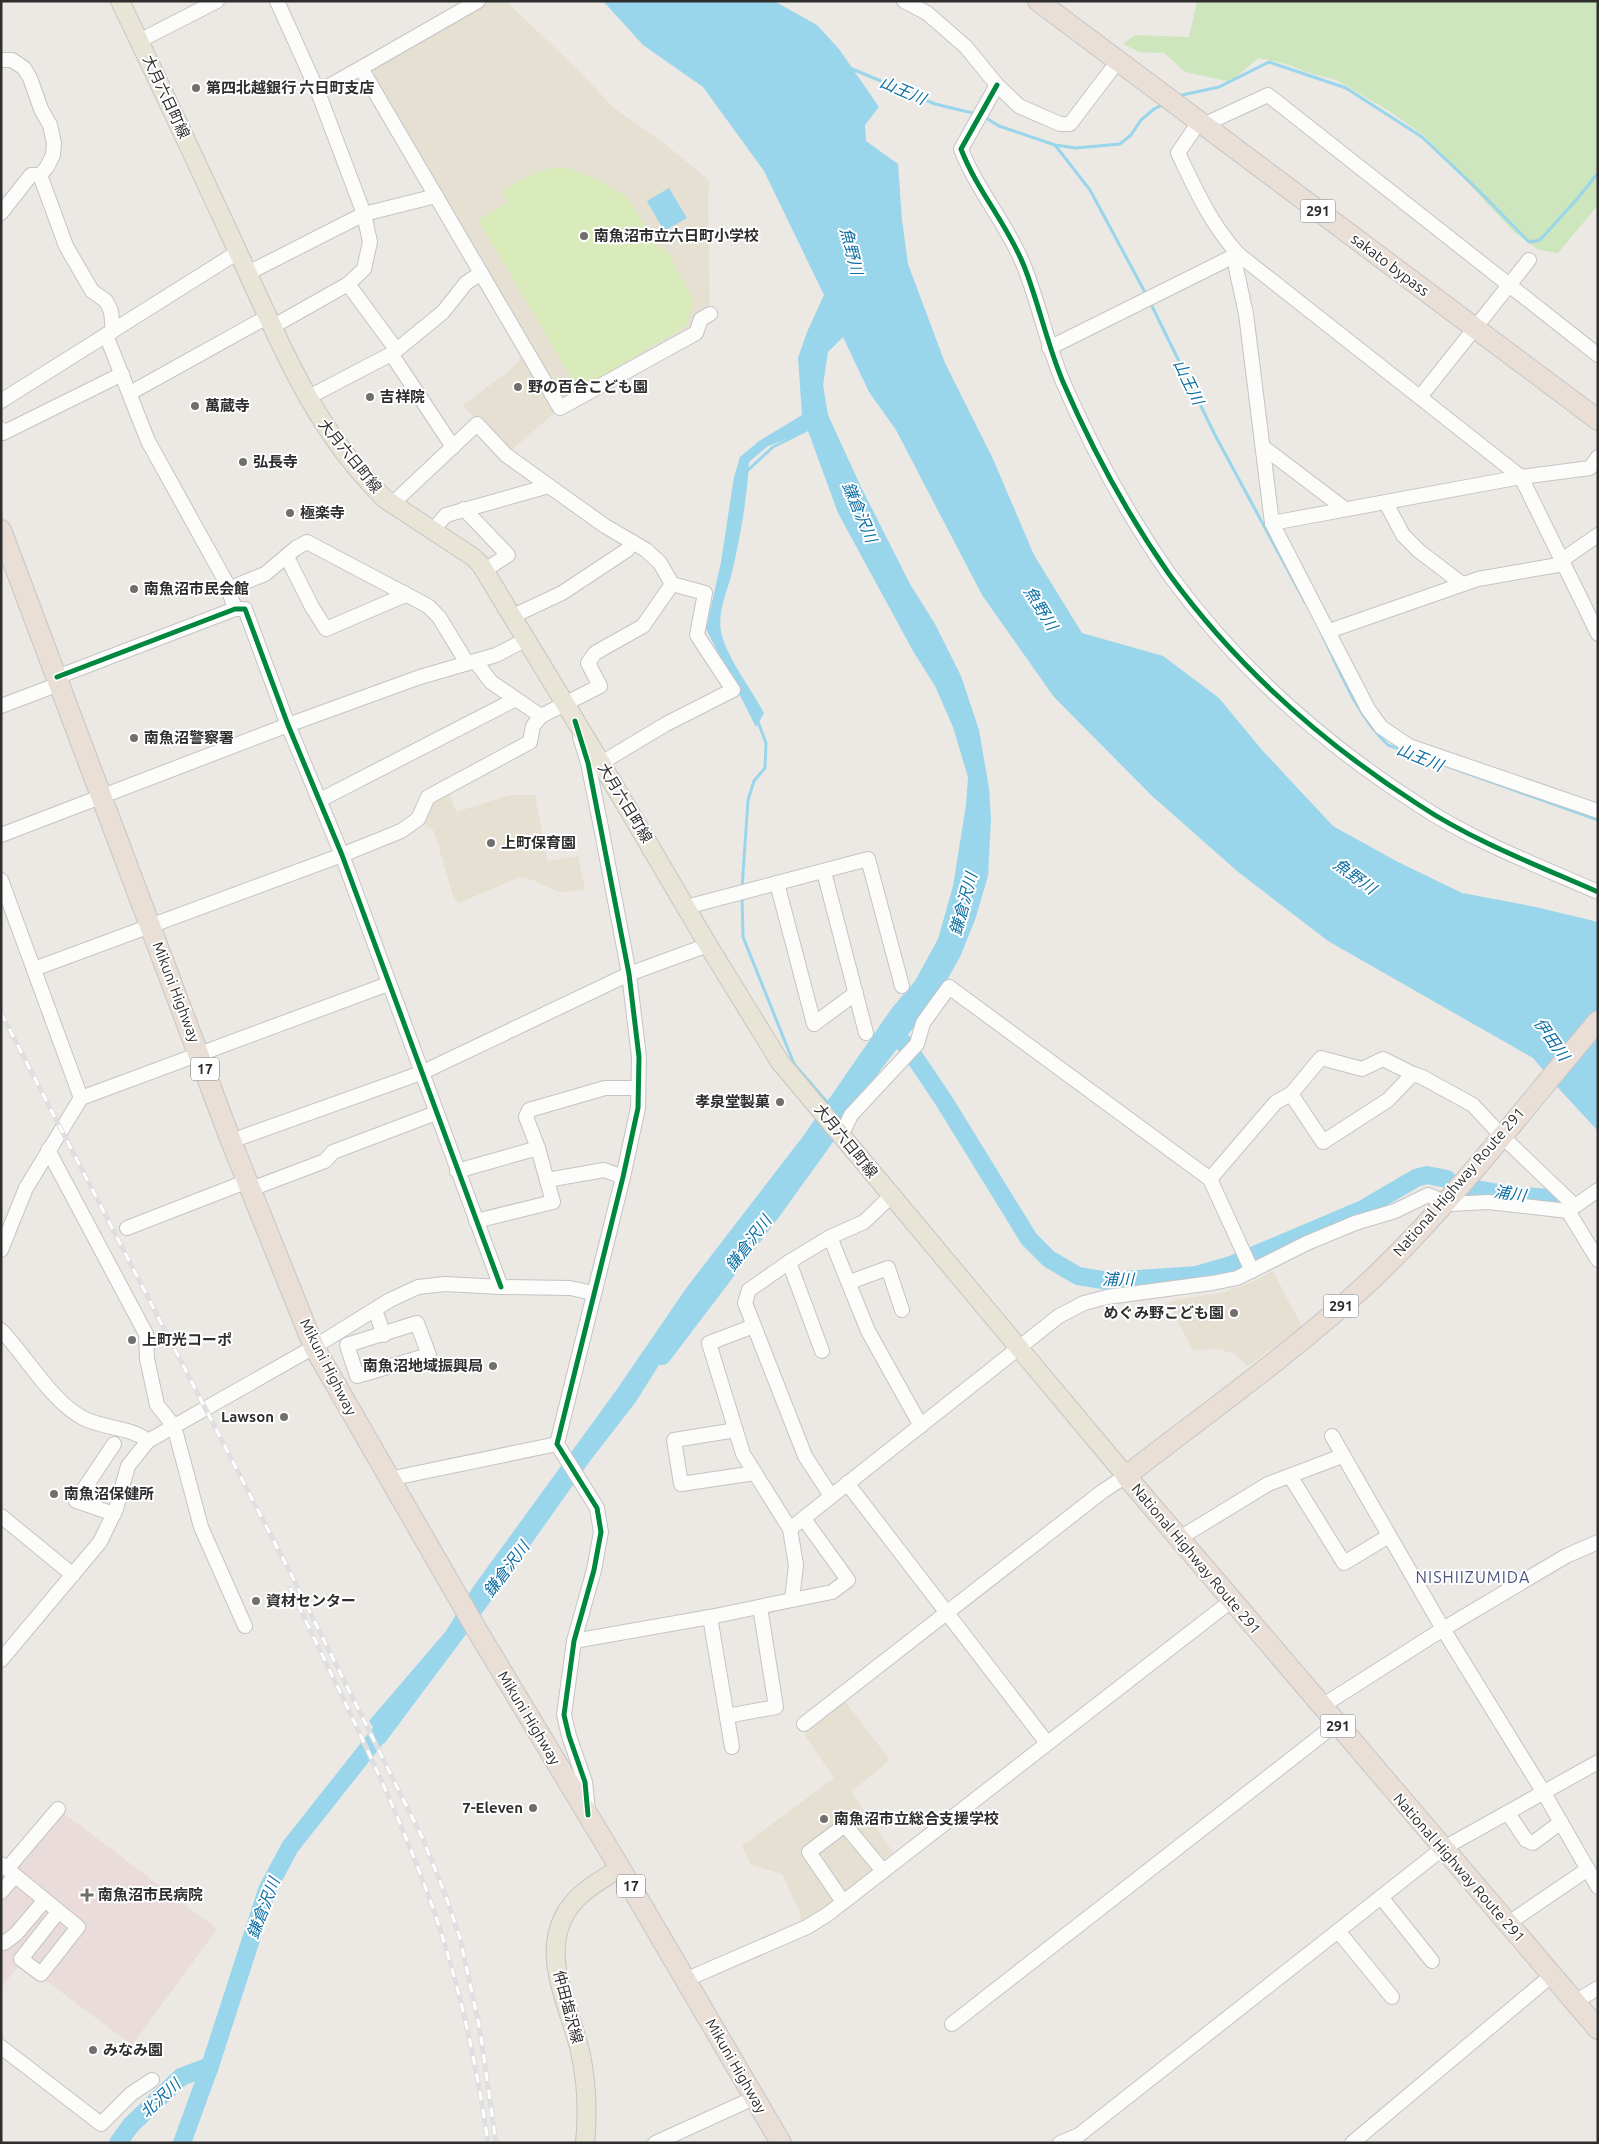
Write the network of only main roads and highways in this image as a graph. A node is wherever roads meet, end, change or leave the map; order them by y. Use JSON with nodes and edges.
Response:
{"nodes":[{"id":1,"x":120,"y":1,"type":"edge"},
{"id":2,"x":1038,"y":1,"type":"edge"},
{"id":3,"x":1598,"y":420,"type":"edge"},
{"id":4,"x":1,"y":530,"type":"edge"},
{"id":5,"x":1598,"y":1021,"type":"edge"},
{"id":6,"x":1126,"y":1476,"type":"junction"},
{"id":7,"x":620,"y":1868,"type":"junction"},
{"id":8,"x":1598,"y":2029,"type":"edge"},
{"id":9,"x":585,"y":2143,"type":"edge"},
{"id":10,"x":781,"y":2143,"type":"edge"}],
"edges":[{"from":1,"to":6,"type":"main road","name":"大月六日町線"},
{"from":2,"to":3,"type":"highway","name":"sakato bypass","number":"291"},
{"from":4,"to":7,"type":"highway","name":"Mikuni Highway","number":"17"},
{"from":5,"to":6,"type":"highway","name":"National Highway Route 291","number":"291"},
{"from":6,"to":8,"type":"highway","name":"National Highway Route 291","number":"291"},
{"from":7,"to":9,"type":"main road","name":"仲田塩沢線"},
{"from":7,"to":10,"type":"highway","name":"Mikuni Highway","number":"17"}]}
